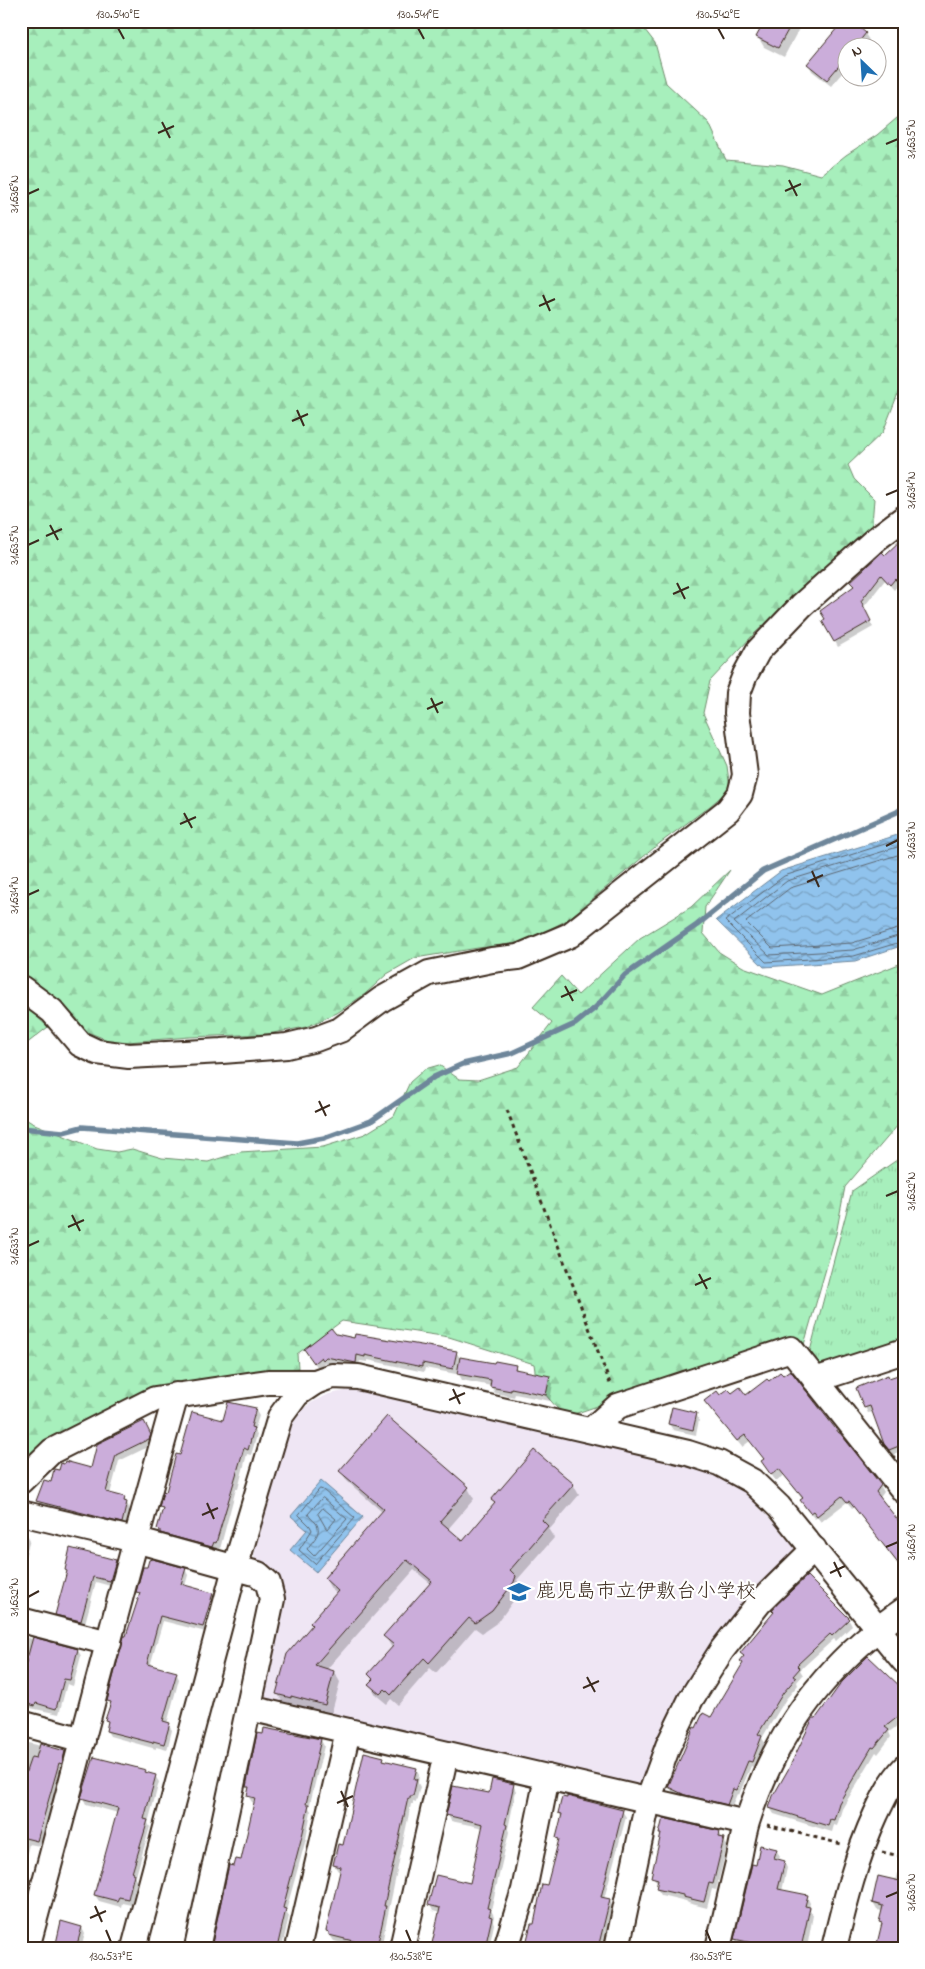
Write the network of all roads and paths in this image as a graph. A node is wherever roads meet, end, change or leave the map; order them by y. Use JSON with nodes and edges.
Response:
{"nodes":[{"id":1,"x":904,"y":518,"type":"edge"},
{"id":2,"x":21,"y":988,"type":"edge"},
{"id":3,"x":507,"y":1110,"type":"dead end"},
{"id":4,"x":904,"y":1351,"type":"edge"},
{"id":5,"x":815,"y":1380,"type":"junction"},
{"id":6,"x":315,"y":1382,"type":"junction"},
{"id":7,"x":176,"y":1395,"type":"junction"},
{"id":8,"x":618,"y":1406,"type":"junction"},
{"id":9,"x":591,"y":1430,"type":"junction"},
{"id":10,"x":21,"y":1481,"type":"edge"},
{"id":11,"x":900,"y":1482,"type":"edge"},
{"id":12,"x":21,"y":1513,"type":"edge"},
{"id":13,"x":135,"y":1540,"type":"junction"},
{"id":14,"x":814,"y":1549,"type":"junction"},
{"id":15,"x":235,"y":1568,"type":"junction"},
{"id":16,"x":904,"y":1610,"type":"edge"},
{"id":17,"x":21,"y":1620,"type":"edge"},
{"id":18,"x":877,"y":1628,"type":"junction"},
{"id":19,"x":109,"y":1643,"type":"junction"},
{"id":20,"x":904,"y":1661,"type":"edge"},
{"id":21,"x":250,"y":1708,"type":"junction"},
{"id":22,"x":21,"y":1723,"type":"edge"},
{"id":23,"x":348,"y":1731,"type":"junction"},
{"id":24,"x":83,"y":1740,"type":"junction"},
{"id":25,"x":446,"y":1754,"type":"junction"},
{"id":26,"x":904,"y":1768,"type":"edge"},
{"id":27,"x":547,"y":1777,"type":"junction"},
{"id":28,"x":648,"y":1801,"type":"junction"},
{"id":29,"x":755,"y":1824,"type":"junction"},
{"id":30,"x":843,"y":1844,"type":"dead end"},
{"id":31,"x":878,"y":1851,"type":"dead end"},
{"id":32,"x":904,"y":1857,"type":"edge"},
{"id":33,"x":27,"y":1948,"type":"edge"},
{"id":34,"x":134,"y":1948,"type":"edge"},
{"id":35,"x":197,"y":1948,"type":"edge"},
{"id":36,"x":298,"y":1948,"type":"edge"},
{"id":37,"x":402,"y":1948,"type":"edge"},
{"id":38,"x":506,"y":1948,"type":"edge"},
{"id":39,"x":617,"y":1948,"type":"edge"},
{"id":40,"x":718,"y":1948,"type":"edge"},
{"id":41,"x":834,"y":1948,"type":"edge"}],
"edges":[{"from":1,"to":2,"type":"street"},
{"from":3,"to":8,"type":"path"},
{"from":4,"to":5,"type":"street"},
{"from":5,"to":8,"type":"street"},
{"from":5,"to":11,"type":"street"},
{"from":6,"to":7,"type":"street"},
{"from":6,"to":9,"type":"street"},
{"from":6,"to":15,"type":"street"},
{"from":7,"to":10,"type":"street"},
{"from":7,"to":13,"type":"street"},
{"from":8,"to":9,"type":"street"},
{"from":9,"to":14,"type":"street"},
{"from":12,"to":13,"type":"street"},
{"from":13,"to":15,"type":"street"},
{"from":13,"to":19,"type":"street"},
{"from":14,"to":18,"type":"street"},
{"from":14,"to":28,"type":"street"},
{"from":15,"to":21,"type":"street"},
{"from":15,"to":34,"type":"street"},
{"from":16,"to":18,"type":"street"},
{"from":17,"to":19,"type":"street"},
{"from":18,"to":20,"type":"street"},
{"from":18,"to":29,"type":"street"},
{"from":19,"to":24,"type":"street"},
{"from":21,"to":23,"type":"street"},
{"from":21,"to":35,"type":"street"},
{"from":22,"to":24,"type":"street"},
{"from":23,"to":25,"type":"street"},
{"from":23,"to":36,"type":"street"},
{"from":24,"to":33,"type":"street"},
{"from":25,"to":27,"type":"street"},
{"from":25,"to":37,"type":"street"},
{"from":26,"to":41,"type":"street"},
{"from":27,"to":28,"type":"street"},
{"from":27,"to":38,"type":"street"},
{"from":28,"to":29,"type":"street"},
{"from":28,"to":39,"type":"street"},
{"from":29,"to":30,"type":"path"},
{"from":29,"to":40,"type":"street"},
{"from":31,"to":32,"type":"path"}]}
